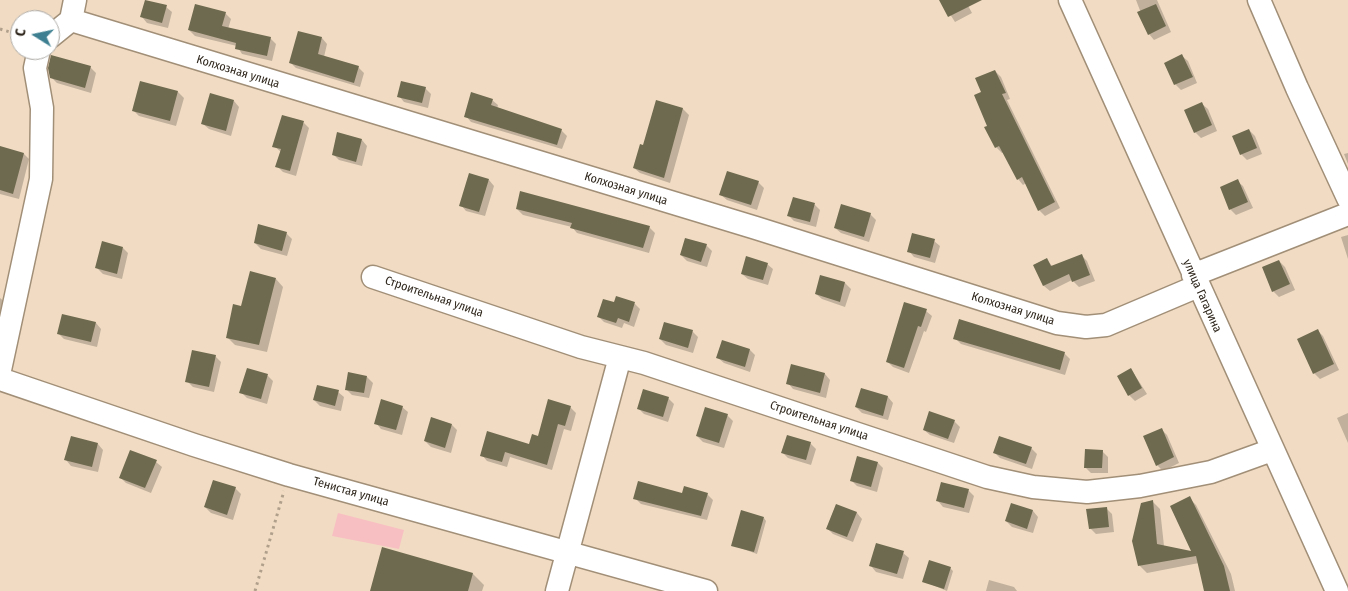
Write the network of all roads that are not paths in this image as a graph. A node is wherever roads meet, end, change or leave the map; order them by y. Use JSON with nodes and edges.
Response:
{"nodes":[{"id":1,"x":1070,"y":0,"type":"edge"},
{"id":2,"x":1259,"y":0,"type":"edge"},
{"id":3,"x":73,"y":10,"type":"edge"},
{"id":4,"x":60,"y":25,"type":"edge"},
{"id":5,"x":37,"y":60,"type":"edge"},
{"id":6,"x":1348,"y":198,"type":"edge"},
{"id":7,"x":1348,"y":214,"type":"edge"},
{"id":8,"x":374,"y":277,"type":"dead end"},
{"id":9,"x":1195,"y":280,"type":"junction"},
{"id":10,"x":620,"y":357,"type":"junction"},
{"id":11,"x":0,"y":370,"type":"edge"},
{"id":12,"x":0,"y":379,"type":"edge"},
{"id":13,"x":1272,"y":450,"type":"junction"},
{"id":14,"x":569,"y":553,"type":"junction"},
{"id":15,"x":558,"y":591,"type":"edge"},
{"id":16,"x":706,"y":591,"type":"edge"},
{"id":17,"x":1336,"y":591,"type":"edge"}],
"edges":[{"from":1,"to":9,"type":"street","name":"улица Гагарина"},
{"from":2,"to":6,"type":"street"},
{"from":3,"to":4,"type":"street"},
{"from":3,"to":9,"type":"street","name":"Колхозная улица"},
{"from":5,"to":11,"type":"street"},
{"from":7,"to":9,"type":"street","name":"Колхозная улица"},
{"from":8,"to":10,"type":"street","name":"Строительная улица"},
{"from":9,"to":13,"type":"street","name":"улица Гагарина"},
{"from":10,"to":13,"type":"street","name":"Строительная улица"},
{"from":10,"to":14,"type":"street"},
{"from":12,"to":14,"type":"street","name":"Тенистая улица"},
{"from":13,"to":17,"type":"street","name":"улица Гагарина"},
{"from":14,"to":15,"type":"street"},
{"from":14,"to":16,"type":"street","name":"Тенистая улица"}]}
